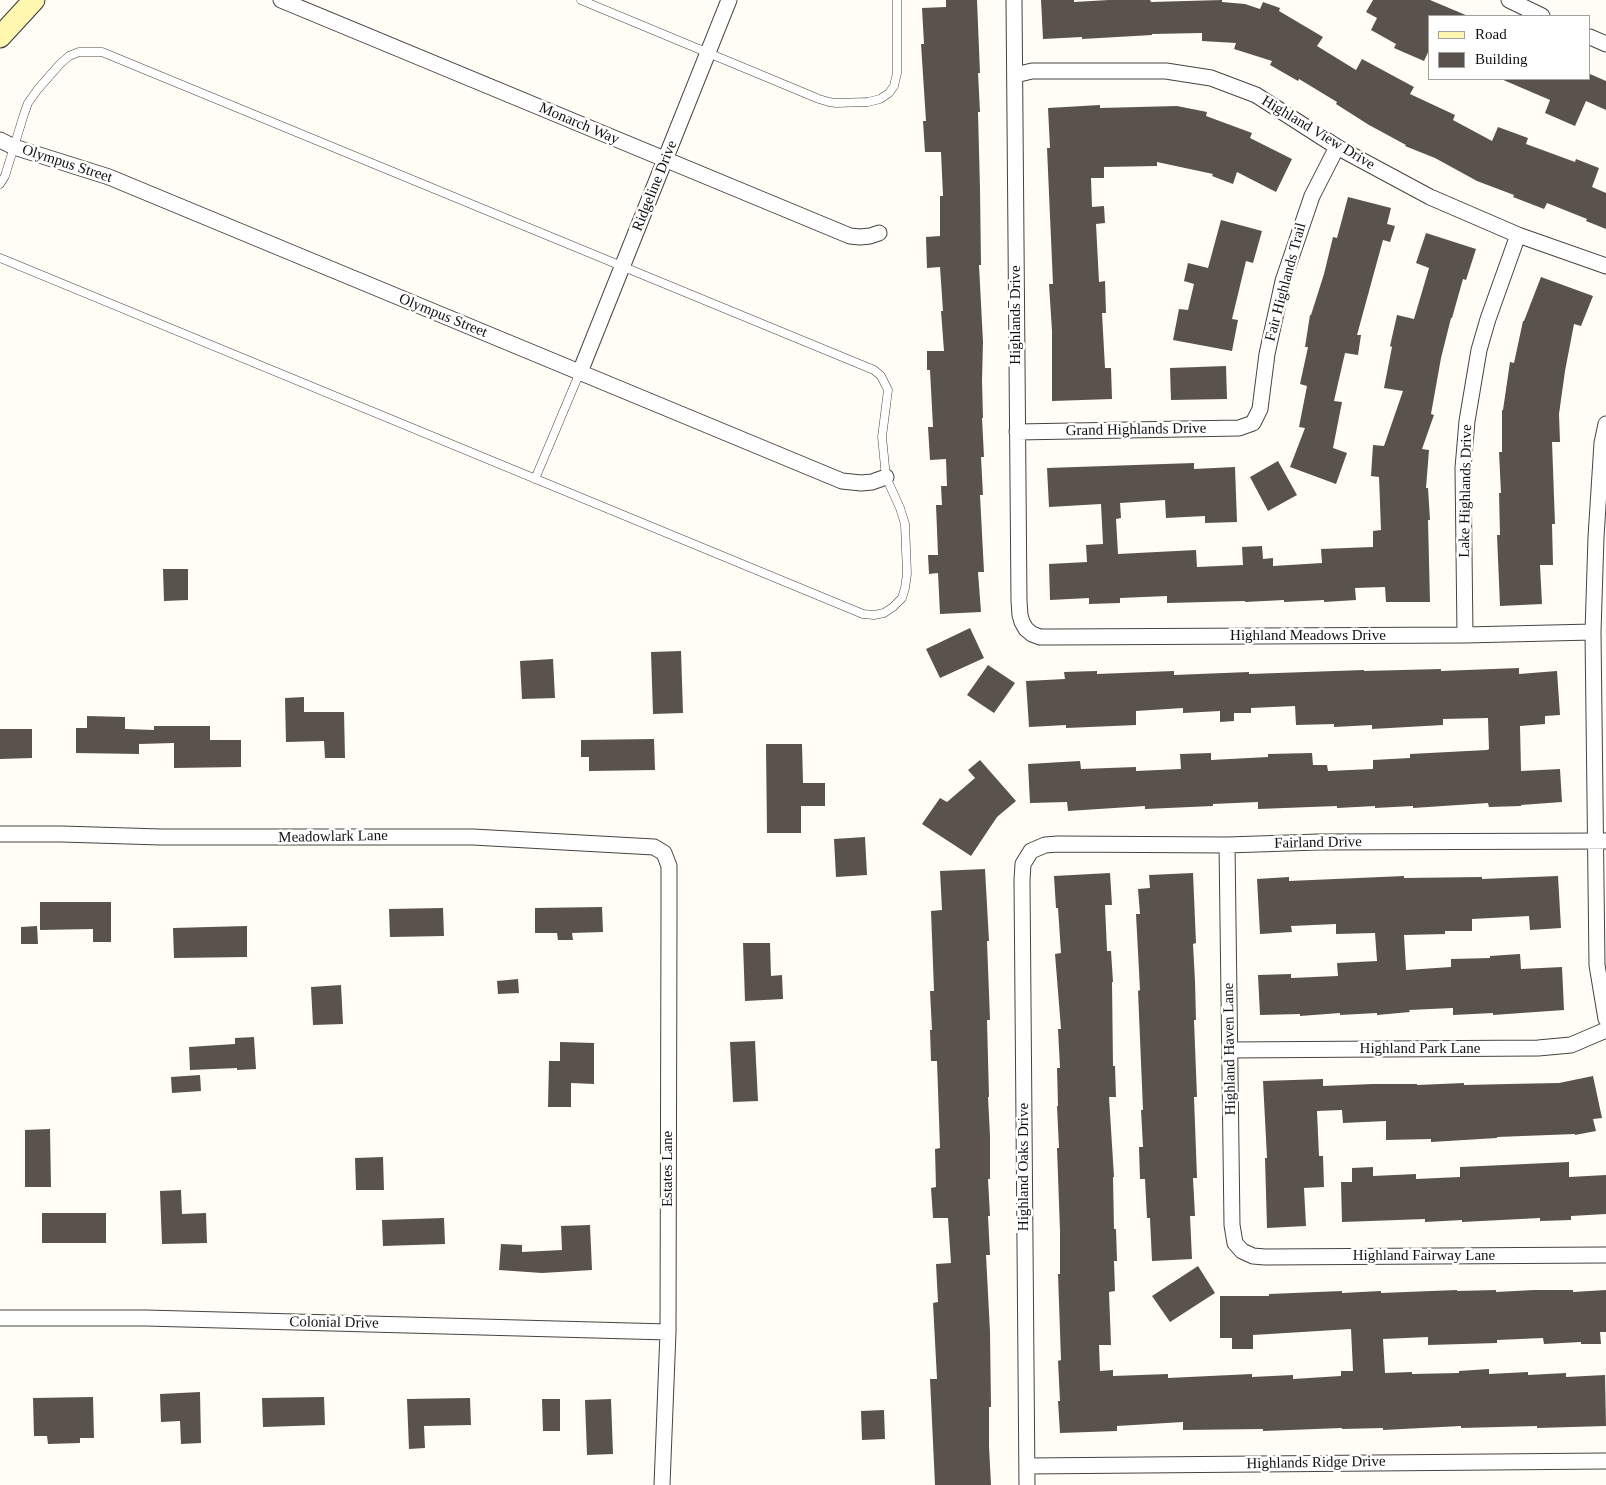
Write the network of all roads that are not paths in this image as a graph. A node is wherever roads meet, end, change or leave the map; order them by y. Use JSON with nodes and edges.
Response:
{"nodes":[{"id":1,"x":34,"y":0,"type":"edge"},
{"id":2,"x":581,"y":0,"type":"edge"},
{"id":3,"x":729,"y":0,"type":"edge"},
{"id":4,"x":897,"y":0,"type":"edge"},
{"id":5,"x":1014,"y":0,"type":"edge"},
{"id":6,"x":1509,"y":0,"type":"edge"},
{"id":7,"x":287,"y":1,"type":"edge"},
{"id":8,"x":1540,"y":15,"type":"edge"},
{"id":9,"x":0,"y":37,"type":"edge"},
{"id":10,"x":1591,"y":37,"type":"edge"},
{"id":11,"x":1606,"y":44,"type":"edge"},
{"id":12,"x":708,"y":53,"type":"junction"},
{"id":13,"x":1014,"y":75,"type":"junction"},
{"id":14,"x":0,"y":140,"type":"edge"},
{"id":15,"x":14,"y":147,"type":"junction"},
{"id":16,"x":1337,"y":147,"type":"junction"},
{"id":17,"x":666,"y":160,"type":"junction"},
{"id":18,"x":0,"y":184,"type":"edge"},
{"id":19,"x":879,"y":233,"type":"dead end"},
{"id":20,"x":1518,"y":235,"type":"junction"},
{"id":21,"x":0,"y":258,"type":"edge"},
{"id":22,"x":623,"y":266,"type":"junction"},
{"id":23,"x":1606,"y":266,"type":"edge"},
{"id":24,"x":580,"y":372,"type":"junction"},
{"id":25,"x":1253,"y":423,"type":"joint"},
{"id":26,"x":1606,"y":424,"type":"edge"},
{"id":27,"x":1017,"y":432,"type":"junction"},
{"id":28,"x":886,"y":477,"type":"junction"},
{"id":29,"x":535,"y":479,"type":"junction"},
{"id":30,"x":1026,"y":628,"type":"joint"},
{"id":31,"x":1593,"y":632,"type":"junction"},
{"id":32,"x":1465,"y":635,"type":"junction"},
{"id":33,"x":0,"y":834,"type":"edge"},
{"id":34,"x":1601,"y":841,"type":"edge"},
{"id":35,"x":1227,"y":845,"type":"junction"},
{"id":36,"x":1031,"y":851,"type":"joint"},
{"id":37,"x":664,"y":853,"type":"joint"},
{"id":38,"x":1606,"y":1019,"type":"edge"},
{"id":39,"x":1606,"y":1030,"type":"edge"},
{"id":40,"x":1230,"y":1050,"type":"junction"},
{"id":41,"x":1242,"y":1251,"type":"joint"},
{"id":42,"x":1606,"y":1255,"type":"edge"},
{"id":43,"x":0,"y":1318,"type":"edge"},
{"id":44,"x":668,"y":1332,"type":"junction"},
{"id":45,"x":1606,"y":1461,"type":"edge"},
{"id":46,"x":1027,"y":1466,"type":"junction"},
{"id":47,"x":662,"y":1485,"type":"edge"},
{"id":48,"x":1027,"y":1485,"type":"edge"}],
"edges":[{"from":1,"to":9,"type":"main road"},
{"from":2,"to":12,"type":"lane"},
{"from":3,"to":12,"type":"street","name":"Ridgeline Drive"},
{"from":4,"to":12,"type":"lane"},
{"from":5,"to":13,"type":"street","name":"Highlands Drive"},
{"from":6,"to":8,"type":"street"},
{"from":7,"to":17,"type":"street","name":"Monarch Way"},
{"from":10,"to":11,"type":"street"},
{"from":12,"to":17,"type":"street","name":"Ridgeline Drive"},
{"from":13,"to":16,"type":"street","name":"Highland View Drive"},
{"from":13,"to":27,"type":"street","name":"Highlands Drive"},
{"from":14,"to":15,"type":"street","name":"Olympus Street"},
{"from":15,"to":18,"type":"lane"},
{"from":15,"to":22,"type":"lane"},
{"from":15,"to":24,"type":"street","name":"Olympus Street"},
{"from":16,"to":20,"type":"street","name":"Highland View Drive"},
{"from":16,"to":25,"type":"street","name":"Fair Highlands Trail"},
{"from":17,"to":19,"type":"street","name":"Monarch Way"},
{"from":17,"to":22,"type":"street","name":"Ridgeline Drive"},
{"from":20,"to":23,"type":"street","name":"Highland View Drive"},
{"from":20,"to":32,"type":"street","name":"Lake Highlands Drive"},
{"from":21,"to":29,"type":"lane"},
{"from":22,"to":24,"type":"street","name":"Ridgeline Drive"},
{"from":22,"to":28,"type":"lane"},
{"from":24,"to":28,"type":"street","name":"Olympus Street"},
{"from":24,"to":29,"type":"lane"},
{"from":25,"to":27,"type":"street","name":"Grand Highlands Drive"},
{"from":26,"to":31,"type":"street"},
{"from":27,"to":30,"type":"street","name":"Highlands Drive"},
{"from":28,"to":29,"type":"lane"},
{"from":30,"to":32,"type":"street","name":"Highland Meadows Drive"},
{"from":31,"to":32,"type":"street","name":"Highland Meadows Drive"},
{"from":31,"to":34,"type":"street"},
{"from":33,"to":37,"type":"street","name":"Meadowlark Lane"},
{"from":34,"to":35,"type":"street","name":"Fairland Drive"},
{"from":34,"to":38,"type":"street"},
{"from":35,"to":36,"type":"street","name":"Fairland Drive"},
{"from":35,"to":40,"type":"street","name":"Highland Haven Lane"},
{"from":36,"to":46,"type":"street","name":"Highland Oaks Drive"},
{"from":37,"to":44,"type":"street","name":"Estates Lane"},
{"from":39,"to":40,"type":"street","name":"Highland Park Lane"},
{"from":40,"to":41,"type":"street","name":"Highland Haven Lane"},
{"from":41,"to":42,"type":"street","name":"Highland Fairway Lane"},
{"from":43,"to":44,"type":"street","name":"Colonial Drive"},
{"from":44,"to":47,"type":"street","name":"Estates Lane"},
{"from":45,"to":46,"type":"street","name":"Highlands Ridge Drive"},
{"from":46,"to":48,"type":"street","name":"Highland Oaks Drive"}]}
